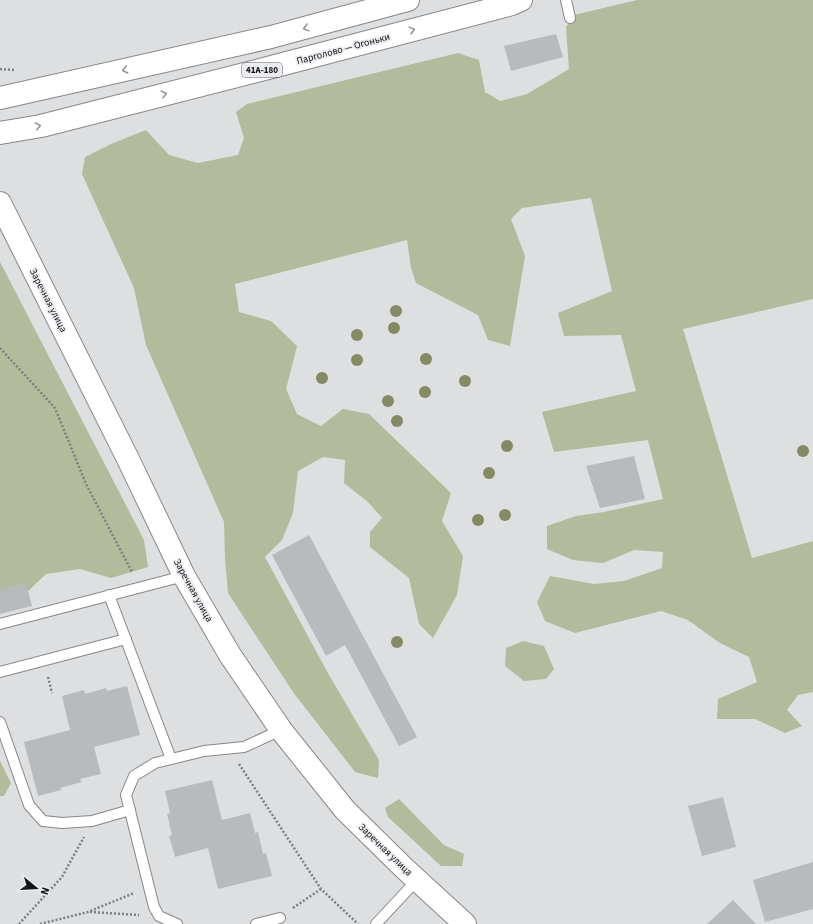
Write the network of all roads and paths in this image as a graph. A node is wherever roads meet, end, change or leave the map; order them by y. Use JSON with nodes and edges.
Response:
{"nodes":[{"id":1,"x":408,"y":0,"type":"edge"},
{"id":2,"x":522,"y":0,"type":"edge"},
{"id":3,"x":566,"y":0,"type":"edge"},
{"id":4,"x":570,"y":18,"type":"dead end"},
{"id":5,"x":0,"y":98,"type":"edge"},
{"id":6,"x":0,"y":133,"type":"edge"},
{"id":7,"x":0,"y":203,"type":"edge"},
{"id":8,"x":0,"y":348,"type":"edge"},
{"id":9,"x":184,"y":576,"type":"junction"},
{"id":10,"x":135,"y":577,"type":"dead end"},
{"id":11,"x":109,"y":595,"type":"junction"},
{"id":12,"x":0,"y":624,"type":"edge"},
{"id":13,"x":126,"y":639,"type":"junction"},
{"id":14,"x":0,"y":672,"type":"edge"},
{"id":15,"x":0,"y":722,"type":"edge"},
{"id":16,"x":281,"y":730,"type":"junction"},
{"id":17,"x":229,"y":748,"type":"junction"},
{"id":18,"x":171,"y":759,"type":"junction"},
{"id":19,"x":130,"y":810,"type":"junction"},
{"id":20,"x":92,"y":821,"type":"junction"},
{"id":21,"x":417,"y":880,"type":"junction"},
{"id":22,"x":149,"y":887,"type":"junction"},
{"id":23,"x":321,"y":889,"type":"junction"},
{"id":24,"x":88,"y":912,"type":"junction"},
{"id":25,"x":159,"y":916,"type":"junction"},
{"id":26,"x":280,"y":918,"type":"joint"},
{"id":27,"x":19,"y":924,"type":"edge"},
{"id":28,"x":40,"y":924,"type":"edge"},
{"id":29,"x":177,"y":924,"type":"edge"},
{"id":30,"x":256,"y":924,"type":"edge"},
{"id":31,"x":358,"y":924,"type":"edge"},
{"id":32,"x":376,"y":924,"type":"edge"},
{"id":33,"x":465,"y":924,"type":"edge"}],
"edges":[{"from":1,"to":5,"type":"main road","one_way":true},
{"from":6,"to":2,"type":"main road","name":"Парголово — Огоньки","number":"41А-180","one_way":true},
{"from":3,"to":4,"type":"lane"},
{"from":7,"to":9,"type":"main road","name":"Заречная улица"},
{"from":8,"to":10,"type":"path"},
{"from":9,"to":11,"type":"lane"},
{"from":9,"to":16,"type":"main road","name":"Заречная улица"},
{"from":11,"to":12,"type":"lane"},
{"from":11,"to":13,"type":"lane"},
{"from":13,"to":14,"type":"lane"},
{"from":13,"to":18,"type":"lane"},
{"from":15,"to":20,"type":"lane"},
{"from":16,"to":17,"type":"lane"},
{"from":16,"to":21,"type":"main road","name":"Заречная улица"},
{"from":17,"to":18,"type":"lane"},
{"from":17,"to":23,"type":"path"},
{"from":18,"to":19,"type":"lane"},
{"from":19,"to":20,"type":"lane"},
{"from":19,"to":22,"type":"lane"},
{"from":20,"to":27,"type":"path"},
{"from":21,"to":32,"type":"lane"},
{"from":21,"to":33,"type":"main road","name":"Заречная улица"},
{"from":22,"to":24,"type":"path"},
{"from":22,"to":25,"type":"lane"},
{"from":23,"to":26,"type":"path"},
{"from":23,"to":31,"type":"path"},
{"from":24,"to":25,"type":"path"},
{"from":24,"to":28,"type":"path"},
{"from":25,"to":29,"type":"lane"},
{"from":26,"to":30,"type":"lane"}]}
